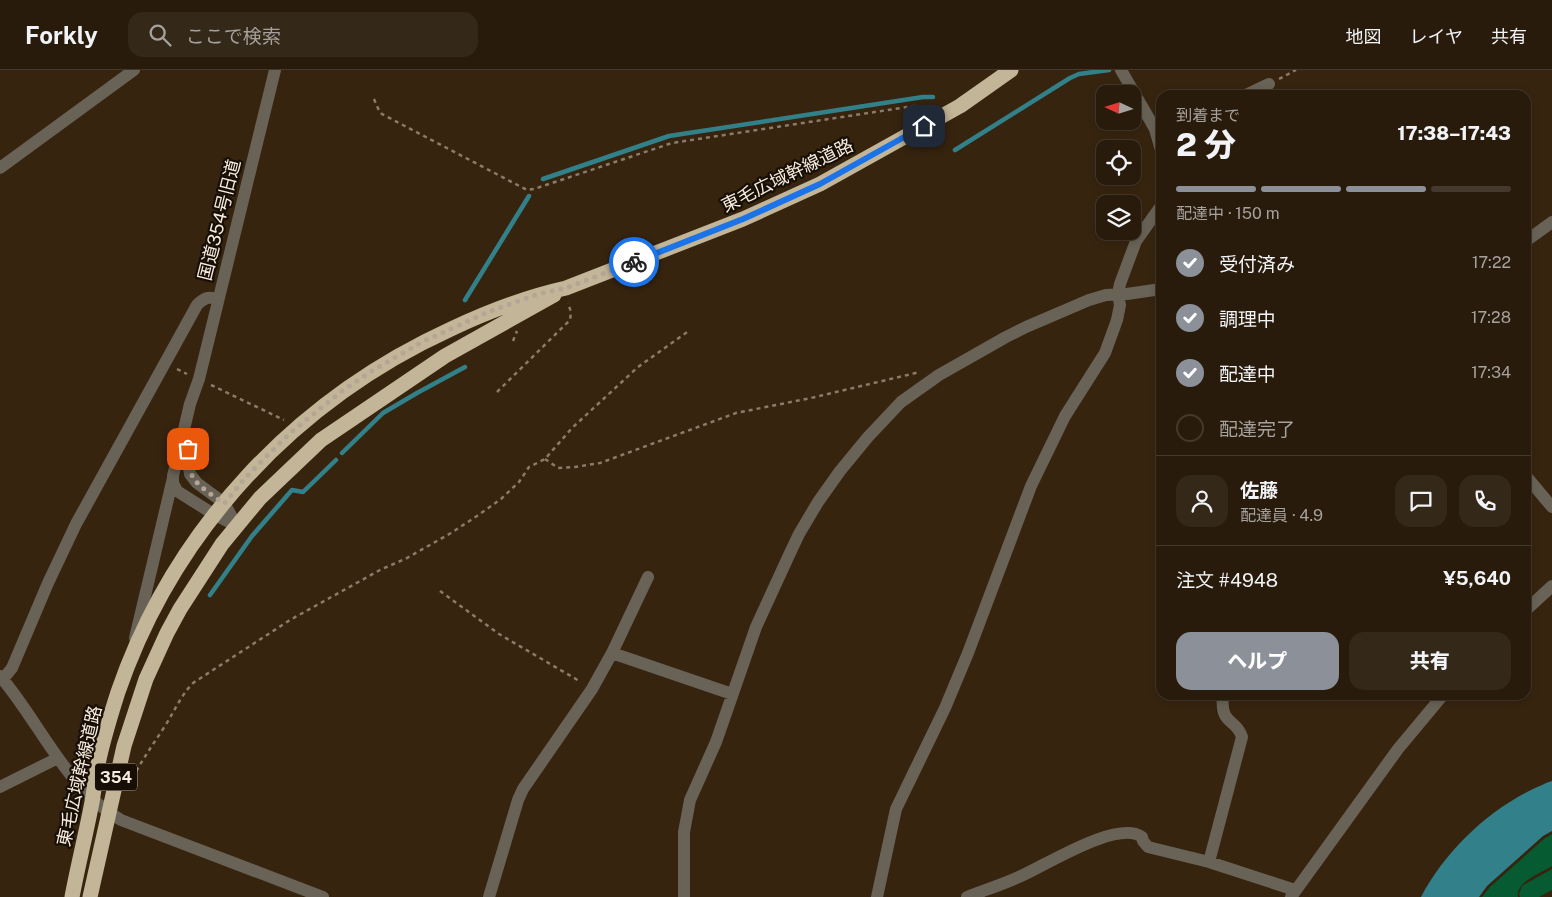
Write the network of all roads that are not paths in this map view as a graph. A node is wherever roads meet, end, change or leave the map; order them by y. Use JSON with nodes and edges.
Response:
{"nodes":[{"id":1,"x":134,"y":70,"type":"edge"},
{"id":2,"x":275,"y":70,"type":"edge"},
{"id":3,"x":1011,"y":70,"type":"edge"},
{"id":4,"x":1121,"y":70,"type":"edge"},
{"id":5,"x":1268,"y":84,"type":"road end"},
{"id":6,"x":1256,"y":90,"type":"edge"},
{"id":7,"x":1156,"y":133,"type":"edge"},
{"id":8,"x":0,"y":168,"type":"edge"},
{"id":9,"x":1156,"y":213,"type":"edge"},
{"id":10,"x":1552,"y":222,"type":"edge"},
{"id":11,"x":1531,"y":237,"type":"edge"},
{"id":12,"x":566,"y":288,"type":"junction"},
{"id":13,"x":1156,"y":290,"type":"edge"},
{"id":14,"x":1118,"y":294,"type":"junction"},
{"id":15,"x":218,"y":299,"type":"junction"},
{"id":16,"x":199,"y":379,"type":"junction"},
{"id":17,"x":173,"y":476,"type":"junction"},
{"id":18,"x":1531,"y":482,"type":"edge"},
{"id":19,"x":1552,"y":507,"type":"edge"},
{"id":20,"x":219,"y":509,"type":"junction"},
{"id":21,"x":237,"y":526,"type":"junction"},
{"id":22,"x":648,"y":577,"type":"dead end"},
{"id":23,"x":1552,"y":586,"type":"edge"},
{"id":24,"x":1531,"y":605,"type":"edge"},
{"id":25,"x":612,"y":653,"type":"junction"},
{"id":26,"x":130,"y":660,"type":"junction"},
{"id":27,"x":2,"y":678,"type":"edge"},
{"id":28,"x":732,"y":694,"type":"junction"},
{"id":29,"x":1223,"y":700,"type":"edge"},
{"id":30,"x":1439,"y":700,"type":"edge"},
{"id":31,"x":58,"y":758,"type":"junction"},
{"id":32,"x":0,"y":787,"type":"edge"},
{"id":33,"x":92,"y":800,"type":"junction"},
{"id":34,"x":108,"y":812,"type":"junction"},
{"id":35,"x":1209,"y":862,"type":"junction"},
{"id":36,"x":1293,"y":894,"type":"edge"},
{"id":37,"x":72,"y":897,"type":"edge"},
{"id":38,"x":90,"y":897,"type":"edge"},
{"id":39,"x":323,"y":897,"type":"edge"},
{"id":40,"x":489,"y":897,"type":"edge"},
{"id":41,"x":684,"y":897,"type":"edge"},
{"id":42,"x":877,"y":897,"type":"edge"},
{"id":43,"x":967,"y":897,"type":"edge"}],
"edges":[{"from":1,"to":8,"type":"street"},
{"from":2,"to":15,"type":"street","name":"国道354号旧道"},
{"from":3,"to":12,"type":"highway","name":"東毛広域幹線道路","number":"354"},
{"from":4,"to":7,"type":"street"},
{"from":5,"to":6,"type":"street"},
{"from":9,"to":14,"type":"street"},
{"from":10,"to":11,"type":"street"},
{"from":12,"to":20,"type":"highway","name":"東毛広域幹線道路","number":"354"},
{"from":12,"to":21,"type":"highway","name":"東毛広域幹線道路","number":"354"},
{"from":13,"to":14,"type":"street"},
{"from":14,"to":28,"type":"street"},
{"from":14,"to":42,"type":"street"},
{"from":15,"to":16,"type":"street","name":"国道354号旧道"},
{"from":15,"to":27,"type":"street"},
{"from":16,"to":17,"type":"street","name":"国道354号旧道"},
{"from":16,"to":20,"type":"street","name":"国道354号旧道"},
{"from":17,"to":20,"type":"street","name":"国道354号旧道"},
{"from":17,"to":26,"type":"street"},
{"from":18,"to":19,"type":"street"},
{"from":20,"to":21,"type":"street","name":"国道354号旧道"},
{"from":20,"to":26,"type":"highway","name":"東毛広域幹線道路","number":"354"},
{"from":21,"to":34,"type":"highway","name":"東毛広域幹線道路","number":"354"},
{"from":22,"to":25,"type":"street"},
{"from":23,"to":24,"type":"street"},
{"from":25,"to":28,"type":"street"},
{"from":25,"to":40,"type":"street"},
{"from":26,"to":33,"type":"highway","name":"東毛広域幹線道路","number":"354"},
{"from":27,"to":31,"type":"street"},
{"from":28,"to":41,"type":"street"},
{"from":29,"to":35,"type":"street"},
{"from":30,"to":36,"type":"street"},
{"from":31,"to":32,"type":"street"},
{"from":31,"to":33,"type":"street"},
{"from":33,"to":34,"type":"street"},
{"from":33,"to":37,"type":"highway","name":"東毛広域幹線道路","number":"354"},
{"from":34,"to":38,"type":"highway","name":"東毛広域幹線道路","number":"354"},
{"from":34,"to":39,"type":"street"},
{"from":35,"to":36,"type":"street"},
{"from":35,"to":43,"type":"street"}]}
